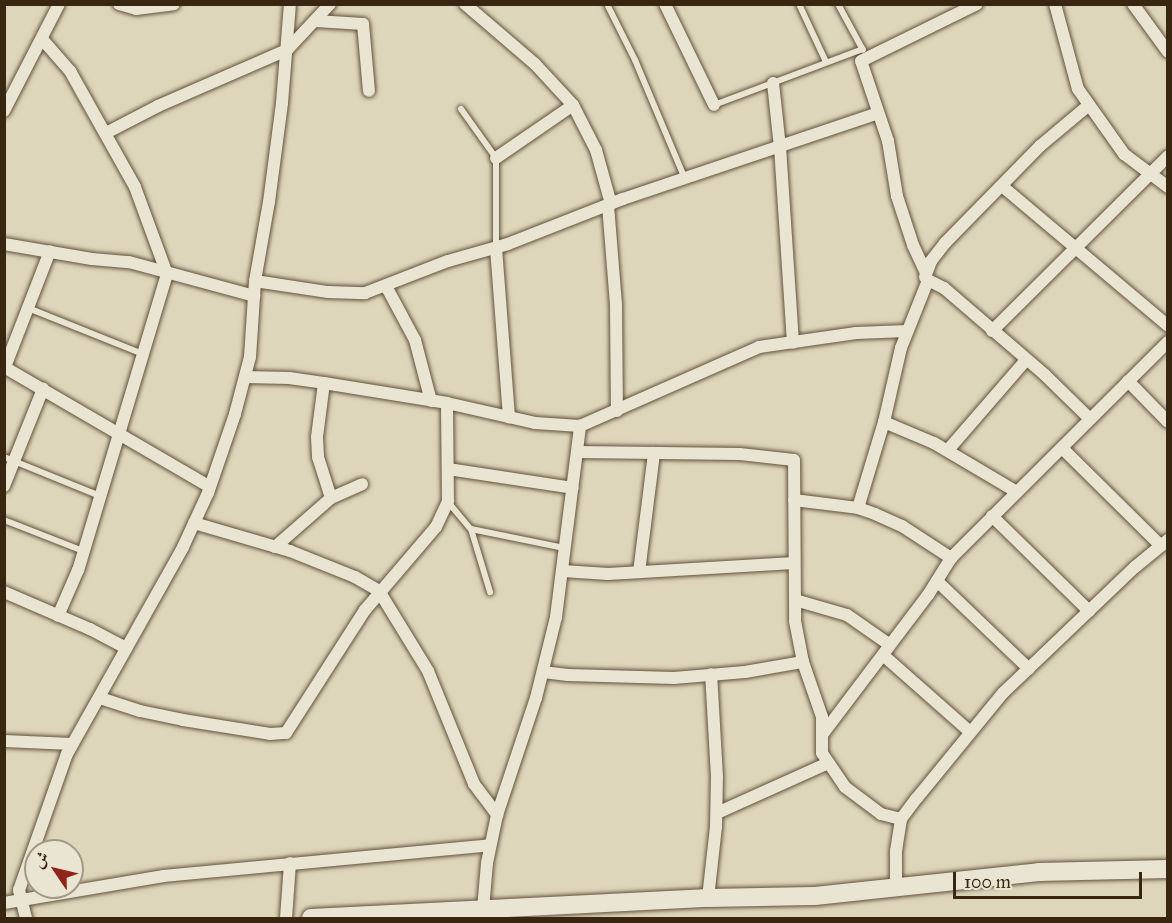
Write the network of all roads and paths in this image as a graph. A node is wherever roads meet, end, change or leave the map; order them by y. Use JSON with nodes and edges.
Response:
{"nodes":[{"id":1,"x":59,"y":4,"type":"edge"},
{"id":2,"x":119,"y":4,"type":"edge"},
{"id":3,"x":174,"y":4,"type":"edge"},
{"id":4,"x":290,"y":4,"type":"edge"},
{"id":5,"x":330,"y":4,"type":"edge"},
{"id":6,"x":465,"y":4,"type":"edge"},
{"id":7,"x":607,"y":4,"type":"edge"},
{"id":8,"x":665,"y":4,"type":"edge"},
{"id":9,"x":799,"y":4,"type":"edge"},
{"id":10,"x":838,"y":4,"type":"edge"},
{"id":11,"x":977,"y":4,"type":"edge"},
{"id":12,"x":1055,"y":4,"type":"edge"},
{"id":13,"x":1133,"y":4,"type":"edge"},
{"id":14,"x":316,"y":21,"type":"junction"},
{"id":15,"x":42,"y":39,"type":"junction"},
{"id":16,"x":287,"y":50,"type":"junction"},
{"id":17,"x":1167,"y":52,"type":"edge"},
{"id":18,"x":865,"y":53,"type":"junction"},
{"id":19,"x":826,"y":62,"type":"junction"},
{"id":20,"x":772,"y":83,"type":"junction"},
{"id":21,"x":369,"y":91,"type":"dead end"},
{"id":22,"x":573,"y":105,"type":"junction"},
{"id":23,"x":714,"y":105,"type":"joint"},
{"id":24,"x":1089,"y":105,"type":"junction"},
{"id":25,"x":461,"y":109,"type":"dead end"},
{"id":26,"x":4,"y":111,"type":"edge"},
{"id":27,"x":879,"y":113,"type":"junction"},
{"id":28,"x":106,"y":133,"type":"junction"},
{"id":29,"x":780,"y":147,"type":"junction"},
{"id":30,"x":1167,"y":156,"type":"edge"},
{"id":31,"x":496,"y":158,"type":"junction"},
{"id":32,"x":1148,"y":173,"type":"junction"},
{"id":33,"x":685,"y":179,"type":"junction"},
{"id":34,"x":1002,"y":186,"type":"junction"},
{"id":35,"x":1167,"y":188,"type":"edge"},
{"id":36,"x":609,"y":204,"type":"junction"},
{"id":37,"x":4,"y":244,"type":"edge"},
{"id":38,"x":496,"y":248,"type":"junction"},
{"id":39,"x":1073,"y":248,"type":"junction"},
{"id":40,"x":50,"y":251,"type":"junction"},
{"id":41,"x":167,"y":274,"type":"junction"},
{"id":42,"x":925,"y":279,"type":"junction"},
{"id":43,"x":255,"y":281,"type":"junction"},
{"id":44,"x":386,"y":286,"type":"junction"},
{"id":45,"x":254,"y":296,"type":"junction"},
{"id":46,"x":28,"y":308,"type":"junction"},
{"id":47,"x":1167,"y":326,"type":"edge"},
{"id":48,"x":992,"y":330,"type":"junction"},
{"id":49,"x":908,"y":331,"type":"junction"},
{"id":50,"x":793,"y":342,"type":"junction"},
{"id":51,"x":1167,"y":342,"type":"edge"},
{"id":52,"x":142,"y":354,"type":"junction"},
{"id":53,"x":1026,"y":360,"type":"junction"},
{"id":54,"x":5,"y":367,"type":"edge"},
{"id":55,"x":245,"y":377,"type":"junction"},
{"id":56,"x":1128,"y":381,"type":"junction"},
{"id":57,"x":324,"y":383,"type":"junction"},
{"id":58,"x":43,"y":389,"type":"junction"},
{"id":59,"x":431,"y":401,"type":"junction"},
{"id":60,"x":447,"y":403,"type":"junction"},
{"id":61,"x":617,"y":411,"type":"junction"},
{"id":62,"x":509,"y":418,"type":"junction"},
{"id":63,"x":1090,"y":419,"type":"junction"},
{"id":64,"x":884,"y":422,"type":"junction"},
{"id":65,"x":1167,"y":422,"type":"edge"},
{"id":66,"x":580,"y":426,"type":"junction"},
{"id":67,"x":120,"y":435,"type":"junction"},
{"id":68,"x":1062,"y":448,"type":"junction"},
{"id":69,"x":948,"y":450,"type":"junction"},
{"id":70,"x":578,"y":452,"type":"junction"},
{"id":71,"x":654,"y":453,"type":"junction"},
{"id":72,"x":9,"y":459,"type":"edge"},
{"id":73,"x":448,"y":469,"type":"junction"},
{"id":74,"x":362,"y":484,"type":"dead end"},
{"id":75,"x":4,"y":486,"type":"edge"},
{"id":76,"x":210,"y":487,"type":"junction"},
{"id":77,"x":573,"y":488,"type":"junction"},
{"id":78,"x":1017,"y":492,"type":"junction"},
{"id":79,"x":100,"y":496,"type":"junction"},
{"id":80,"x":331,"y":498,"type":"junction"},
{"id":81,"x":794,"y":500,"type":"junction"},
{"id":82,"x":448,"y":501,"type":"junction"},
{"id":83,"x":858,"y":508,"type":"junction"},
{"id":84,"x":992,"y":516,"type":"junction"},
{"id":85,"x":4,"y":520,"type":"edge"},
{"id":86,"x":194,"y":524,"type":"junction"},
{"id":87,"x":471,"y":529,"type":"junction"},
{"id":88,"x":1164,"y":543,"type":"edge"},
{"id":89,"x":275,"y":547,"type":"junction"},
{"id":90,"x":565,"y":548,"type":"junction"},
{"id":91,"x":83,"y":551,"type":"junction"},
{"id":92,"x":951,"y":558,"type":"junction"},
{"id":93,"x":794,"y":562,"type":"junction"},
{"id":94,"x":563,"y":571,"type":"junction"},
{"id":95,"x":639,"y":572,"type":"junction"},
{"id":96,"x":937,"y":581,"type":"junction"},
{"id":97,"x":379,"y":591,"type":"junction"},
{"id":98,"x":4,"y":592,"type":"edge"},
{"id":99,"x":490,"y":592,"type":"dead end"},
{"id":100,"x":795,"y":600,"type":"junction"},
{"id":101,"x":1089,"y":611,"type":"junction"},
{"id":102,"x":58,"y":616,"type":"junction"},
{"id":103,"x":126,"y":648,"type":"junction"},
{"id":104,"x":887,"y":650,"type":"junction"},
{"id":105,"x":803,"y":662,"type":"junction"},
{"id":106,"x":1029,"y":669,"type":"junction"},
{"id":107,"x":543,"y":672,"type":"junction"},
{"id":108,"x":711,"y":674,"type":"junction"},
{"id":109,"x":100,"y":698,"type":"junction"},
{"id":110,"x":970,"y":732,"type":"junction"},
{"id":111,"x":822,"y":735,"type":"junction"},
{"id":112,"x":4,"y":741,"type":"edge"},
{"id":113,"x":72,"y":744,"type":"junction"},
{"id":114,"x":828,"y":763,"type":"junction"},
{"id":115,"x":717,"y":813,"type":"junction"},
{"id":116,"x":497,"y":815,"type":"junction"},
{"id":117,"x":901,"y":819,"type":"junction"},
{"id":118,"x":490,"y":845,"type":"junction"},
{"id":119,"x":290,"y":863,"type":"junction"},
{"id":120,"x":1167,"y":869,"type":"edge"},
{"id":121,"x":896,"y":887,"type":"junction"},
{"id":122,"x":708,"y":898,"type":"junction"},
{"id":123,"x":22,"y":902,"type":"junction"},
{"id":124,"x":4,"y":903,"type":"edge"},
{"id":125,"x":483,"y":909,"type":"junction"},
{"id":126,"x":26,"y":918,"type":"edge"},
{"id":127,"x":286,"y":918,"type":"edge"},
{"id":128,"x":311,"y":918,"type":"edge"}],
"edges":[{"from":1,"to":15,"type":"street"},
{"from":2,"to":3,"type":"street"},
{"from":4,"to":16,"type":"street"},
{"from":5,"to":14,"type":"street"},
{"from":6,"to":22,"type":"street"},
{"from":7,"to":33,"type":"lane"},
{"from":8,"to":23,"type":"street"},
{"from":9,"to":19,"type":"lane"},
{"from":10,"to":18,"type":"lane"},
{"from":11,"to":18,"type":"street"},
{"from":12,"to":24,"type":"street"},
{"from":13,"to":17,"type":"street"},
{"from":14,"to":16,"type":"street"},
{"from":14,"to":21,"type":"street"},
{"from":15,"to":26,"type":"street"},
{"from":15,"to":28,"type":"street"},
{"from":16,"to":28,"type":"street"},
{"from":16,"to":43,"type":"street"},
{"from":18,"to":19,"type":"lane"},
{"from":18,"to":27,"type":"street"},
{"from":19,"to":20,"type":"lane"},
{"from":20,"to":23,"type":"lane"},
{"from":20,"to":29,"type":"street"},
{"from":22,"to":31,"type":"street"},
{"from":22,"to":36,"type":"street"},
{"from":24,"to":32,"type":"street"},
{"from":24,"to":34,"type":"street"},
{"from":25,"to":31,"type":"lane"},
{"from":27,"to":29,"type":"street"},
{"from":27,"to":42,"type":"street"},
{"from":28,"to":41,"type":"street"},
{"from":29,"to":33,"type":"street"},
{"from":29,"to":50,"type":"street"},
{"from":30,"to":32,"type":"street"},
{"from":31,"to":38,"type":"lane"},
{"from":32,"to":35,"type":"street"},
{"from":32,"to":39,"type":"street"},
{"from":33,"to":36,"type":"street"},
{"from":34,"to":39,"type":"street"},
{"from":34,"to":42,"type":"street"},
{"from":36,"to":38,"type":"street"},
{"from":36,"to":61,"type":"street"},
{"from":37,"to":40,"type":"street"},
{"from":38,"to":44,"type":"street"},
{"from":38,"to":62,"type":"street"},
{"from":39,"to":47,"type":"street"},
{"from":39,"to":48,"type":"street"},
{"from":40,"to":41,"type":"street"},
{"from":40,"to":46,"type":"street"},
{"from":41,"to":45,"type":"street"},
{"from":41,"to":52,"type":"street"},
{"from":42,"to":48,"type":"street"},
{"from":42,"to":49,"type":"street"},
{"from":43,"to":44,"type":"street"},
{"from":43,"to":45,"type":"street"},
{"from":44,"to":59,"type":"street"},
{"from":45,"to":55,"type":"street"},
{"from":46,"to":52,"type":"lane"},
{"from":46,"to":54,"type":"street"},
{"from":48,"to":53,"type":"street"},
{"from":49,"to":50,"type":"street"},
{"from":49,"to":64,"type":"street"},
{"from":50,"to":61,"type":"street"},
{"from":51,"to":56,"type":"street"},
{"from":52,"to":67,"type":"street"},
{"from":53,"to":63,"type":"street"},
{"from":53,"to":69,"type":"street"},
{"from":54,"to":58,"type":"street"},
{"from":55,"to":57,"type":"street"},
{"from":55,"to":76,"type":"street"},
{"from":56,"to":63,"type":"street"},
{"from":56,"to":65,"type":"street"},
{"from":57,"to":59,"type":"street"},
{"from":57,"to":80,"type":"street"},
{"from":58,"to":67,"type":"street"},
{"from":58,"to":72,"type":"street"},
{"from":59,"to":60,"type":"street"},
{"from":60,"to":62,"type":"street"},
{"from":60,"to":73,"type":"street"},
{"from":61,"to":66,"type":"street"},
{"from":62,"to":66,"type":"street"},
{"from":63,"to":68,"type":"street"},
{"from":64,"to":69,"type":"street"},
{"from":64,"to":83,"type":"street"},
{"from":66,"to":70,"type":"street"},
{"from":67,"to":76,"type":"street"},
{"from":67,"to":79,"type":"street"},
{"from":68,"to":78,"type":"street"},
{"from":68,"to":88,"type":"street"},
{"from":69,"to":78,"type":"street"},
{"from":70,"to":71,"type":"street"},
{"from":70,"to":77,"type":"street"},
{"from":71,"to":81,"type":"street"},
{"from":71,"to":95,"type":"street"},
{"from":72,"to":75,"type":"street"},
{"from":72,"to":79,"type":"lane"},
{"from":73,"to":77,"type":"street"},
{"from":73,"to":82,"type":"street"},
{"from":74,"to":80,"type":"street"},
{"from":76,"to":86,"type":"street"},
{"from":77,"to":90,"type":"street"},
{"from":78,"to":84,"type":"street"},
{"from":79,"to":91,"type":"street"},
{"from":80,"to":89,"type":"street"},
{"from":81,"to":83,"type":"street"},
{"from":81,"to":93,"type":"street"},
{"from":82,"to":87,"type":"lane"},
{"from":82,"to":97,"type":"street"},
{"from":83,"to":92,"type":"street"},
{"from":84,"to":92,"type":"street"},
{"from":84,"to":101,"type":"street"},
{"from":85,"to":91,"type":"lane"},
{"from":86,"to":89,"type":"street"},
{"from":86,"to":103,"type":"street"},
{"from":87,"to":90,"type":"lane"},
{"from":87,"to":99,"type":"lane"},
{"from":88,"to":101,"type":"street"},
{"from":89,"to":97,"type":"street"},
{"from":90,"to":94,"type":"street"},
{"from":91,"to":102,"type":"street"},
{"from":92,"to":96,"type":"street"},
{"from":93,"to":95,"type":"street"},
{"from":93,"to":100,"type":"street"},
{"from":94,"to":95,"type":"street"},
{"from":94,"to":107,"type":"street"},
{"from":96,"to":104,"type":"street"},
{"from":96,"to":106,"type":"street"},
{"from":97,"to":109,"type":"street"},
{"from":97,"to":116,"type":"street"},
{"from":98,"to":102,"type":"street"},
{"from":100,"to":104,"type":"street"},
{"from":100,"to":105,"type":"street"},
{"from":101,"to":106,"type":"street"},
{"from":102,"to":103,"type":"street"},
{"from":103,"to":109,"type":"street"},
{"from":104,"to":110,"type":"street"},
{"from":104,"to":111,"type":"street"},
{"from":105,"to":108,"type":"street"},
{"from":105,"to":111,"type":"street"},
{"from":106,"to":110,"type":"street"},
{"from":107,"to":108,"type":"street"},
{"from":107,"to":116,"type":"street"},
{"from":108,"to":115,"type":"street"},
{"from":109,"to":113,"type":"street"},
{"from":110,"to":117,"type":"street"},
{"from":111,"to":114,"type":"street"},
{"from":112,"to":113,"type":"street"},
{"from":113,"to":123,"type":"street"},
{"from":114,"to":115,"type":"street"},
{"from":114,"to":117,"type":"street"},
{"from":115,"to":122,"type":"street"},
{"from":116,"to":118,"type":"street"},
{"from":117,"to":121,"type":"street"},
{"from":118,"to":119,"type":"street"},
{"from":118,"to":125,"type":"street"},
{"from":119,"to":123,"type":"street"},
{"from":119,"to":127,"type":"street"},
{"from":120,"to":121,"type":"main road"},
{"from":121,"to":122,"type":"main road"},
{"from":122,"to":125,"type":"main road"},
{"from":123,"to":124,"type":"street"},
{"from":123,"to":126,"type":"street"},
{"from":125,"to":128,"type":"main road"}]}
